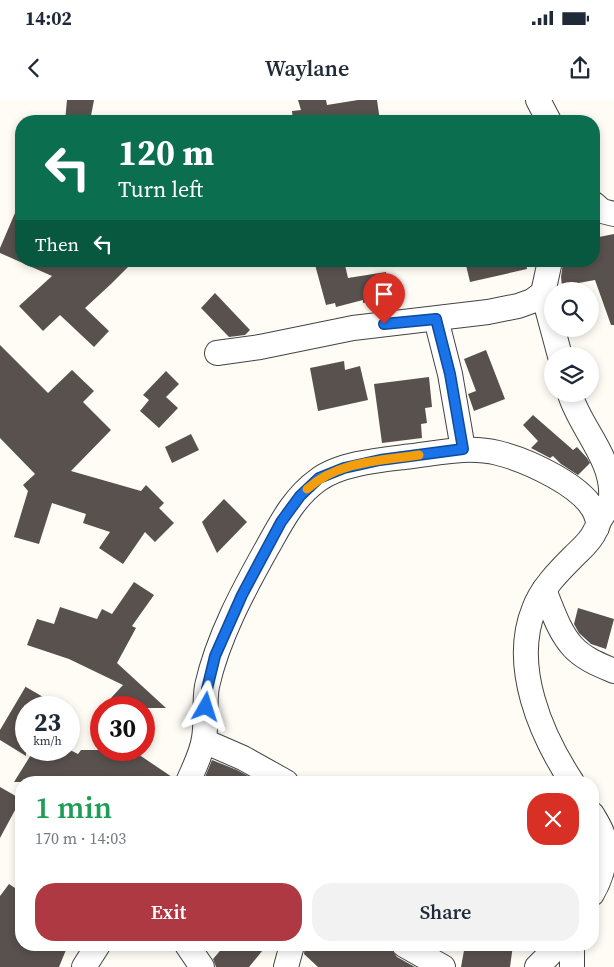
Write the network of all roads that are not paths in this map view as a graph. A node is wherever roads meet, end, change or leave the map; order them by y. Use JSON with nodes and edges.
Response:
{"nodes":[{"id":1,"x":538,"y":100,"type":"edge"},
{"id":2,"x":546,"y":115,"type":"edge"},
{"id":3,"x":549,"y":267,"type":"edge"},
{"id":4,"x":543,"y":293,"type":"junction"},
{"id":5,"x":436,"y":319,"type":"junction"},
{"id":6,"x":558,"y":347,"type":"edge"},
{"id":7,"x":217,"y":353,"type":"dead end"},
{"id":8,"x":574,"y":402,"type":"edge"},
{"id":9,"x":607,"y":443,"type":"edge"},
{"id":10,"x":463,"y":449,"type":"junction"},
{"id":11,"x":599,"y":521,"type":"junction"},
{"id":12,"x":544,"y":590,"type":"junction"},
{"id":13,"x":614,"y":671,"type":"edge"},
{"id":14,"x":204,"y":741,"type":"junction"},
{"id":15,"x":190,"y":776,"type":"edge"},
{"id":16,"x":275,"y":776,"type":"edge"},
{"id":17,"x":568,"y":776,"type":"edge"},
{"id":18,"x":599,"y":828,"type":"edge"},
{"id":19,"x":599,"y":880,"type":"edge"},
{"id":20,"x":94,"y":951,"type":"edge"},
{"id":21,"x":191,"y":951,"type":"edge"},
{"id":22,"x":290,"y":951,"type":"edge"},
{"id":23,"x":415,"y":951,"type":"edge"},
{"id":24,"x":553,"y":951,"type":"edge"},
{"id":25,"x":572,"y":951,"type":"edge"},
{"id":26,"x":84,"y":967,"type":"edge"},
{"id":27,"x":202,"y":967,"type":"edge"},
{"id":28,"x":286,"y":967,"type":"edge"},
{"id":29,"x":443,"y":967,"type":"edge"},
{"id":30,"x":537,"y":967,"type":"edge"},
{"id":31,"x":572,"y":967,"type":"edge"}],
"edges":[{"from":1,"to":2,"type":"street"},
{"from":3,"to":4,"type":"street"},
{"from":4,"to":5,"type":"street"},
{"from":4,"to":6,"type":"street"},
{"from":5,"to":7,"type":"street"},
{"from":5,"to":10,"type":"street"},
{"from":8,"to":9,"type":"street"},
{"from":9,"to":11,"type":"street"},
{"from":10,"to":11,"type":"street"},
{"from":10,"to":14,"type":"street"},
{"from":11,"to":12,"type":"street"},
{"from":12,"to":13,"type":"street"},
{"from":12,"to":17,"type":"street"},
{"from":14,"to":15,"type":"street"},
{"from":14,"to":16,"type":"street"},
{"from":18,"to":19,"type":"street"},
{"from":20,"to":26,"type":"street"},
{"from":21,"to":27,"type":"street"},
{"from":22,"to":28,"type":"street"},
{"from":23,"to":29,"type":"street"},
{"from":24,"to":30,"type":"street"},
{"from":25,"to":31,"type":"street"}]}
